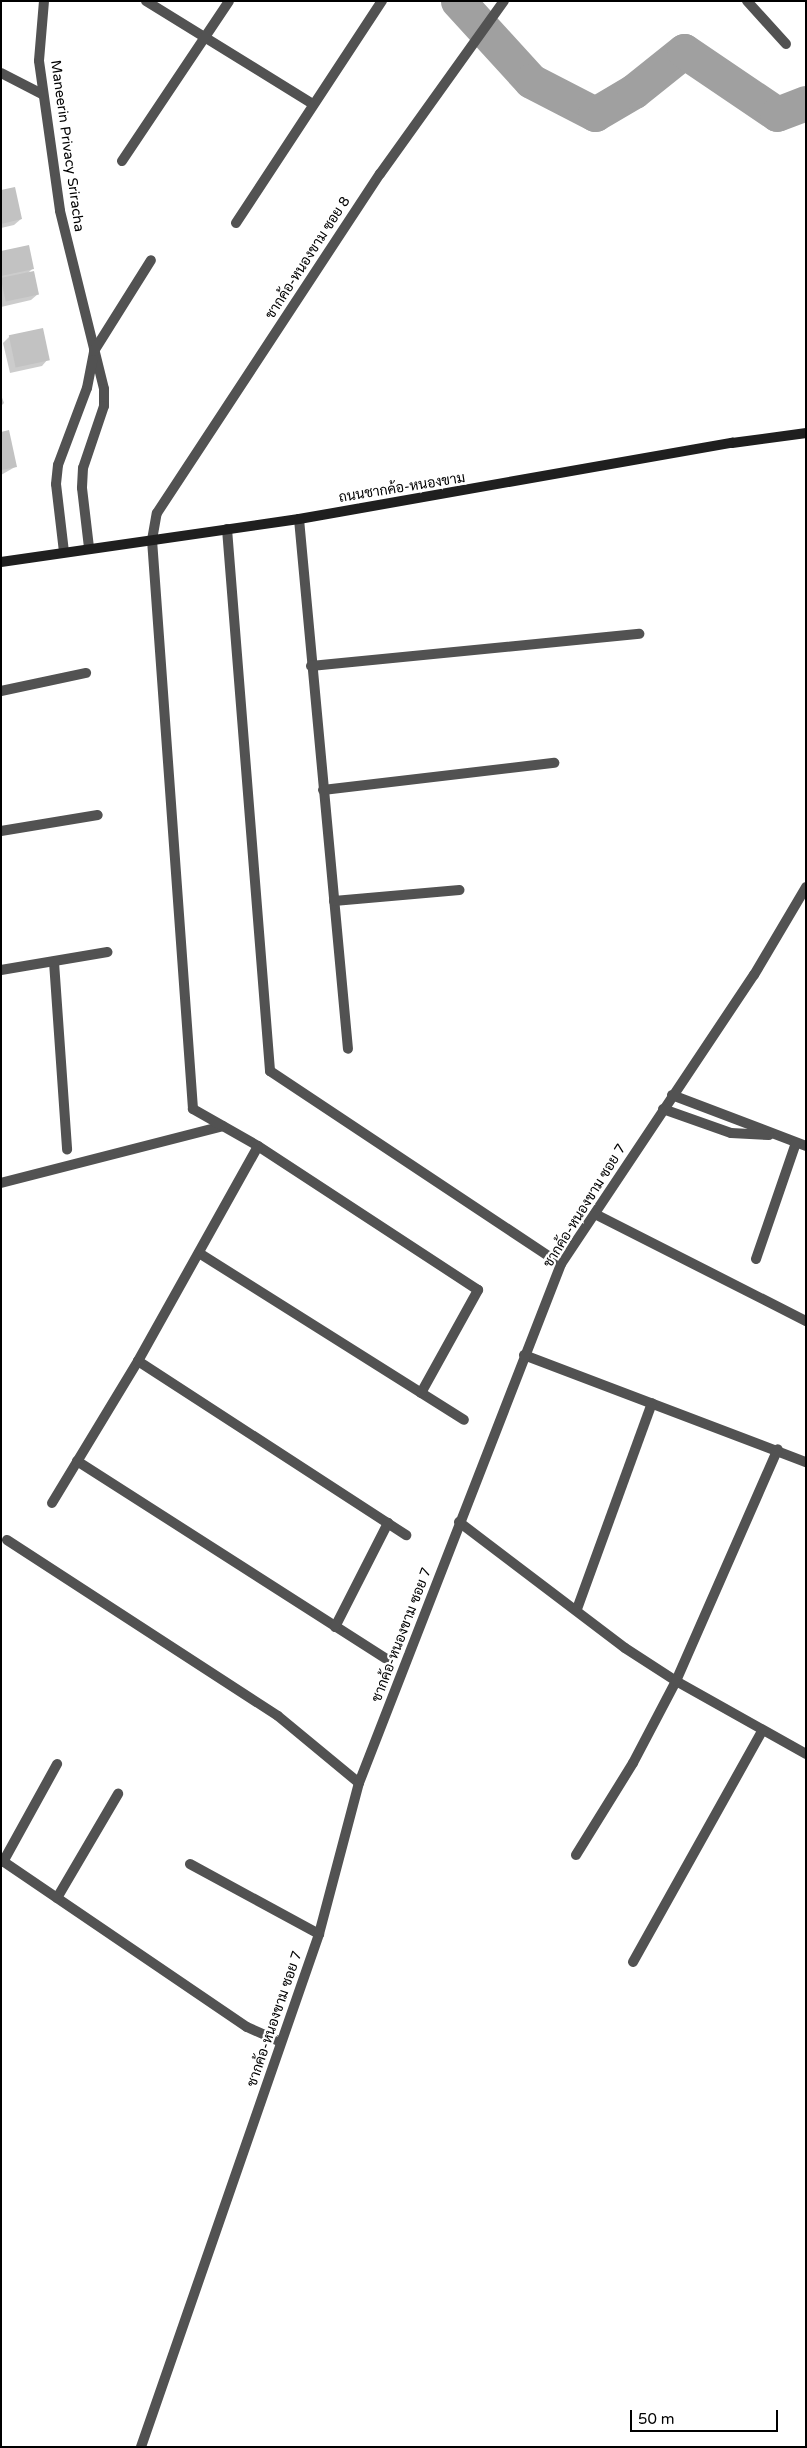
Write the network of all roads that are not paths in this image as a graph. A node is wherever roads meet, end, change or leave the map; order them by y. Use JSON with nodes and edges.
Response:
{"nodes":[{"id":1,"x":44,"y":1,"type":"edge"},
{"id":2,"x":146,"y":1,"type":"edge"},
{"id":3,"x":229,"y":1,"type":"edge"},
{"id":4,"x":382,"y":1,"type":"edge"},
{"id":5,"x":504,"y":1,"type":"edge"},
{"id":6,"x":747,"y":1,"type":"edge"},
{"id":7,"x":205,"y":37,"type":"junction"},
{"id":8,"x":786,"y":44,"type":"dead end"},
{"id":9,"x":1,"y":72,"type":"edge"},
{"id":10,"x":42,"y":94,"type":"junction"},
{"id":11,"x":313,"y":104,"type":"junction"},
{"id":12,"x":122,"y":161,"type":"dead end"},
{"id":13,"x":236,"y":223,"type":"dead end"},
{"id":14,"x":151,"y":260,"type":"dead end"},
{"id":15,"x":94,"y":351,"type":"junction"},
{"id":16,"x":806,"y":433,"type":"edge"},
{"id":17,"x":299,"y":519,"type":"junction"},
{"id":18,"x":227,"y":529,"type":"junction"},
{"id":19,"x":152,"y":540,"type":"junction"},
{"id":20,"x":89,"y":548,"type":"junction"},
{"id":21,"x":64,"y":552,"type":"junction"},
{"id":22,"x":1,"y":562,"type":"edge"},
{"id":23,"x":639,"y":634,"type":"dead end"},
{"id":24,"x":311,"y":666,"type":"junction"},
{"id":25,"x":86,"y":673,"type":"dead end"},
{"id":26,"x":1,"y":691,"type":"edge"},
{"id":27,"x":554,"y":763,"type":"dead end"},
{"id":28,"x":323,"y":790,"type":"junction"},
{"id":29,"x":98,"y":815,"type":"dead end"},
{"id":30,"x":1,"y":831,"type":"edge"},
{"id":31,"x":806,"y":887,"type":"edge"},
{"id":32,"x":460,"y":890,"type":"dead end"},
{"id":33,"x":334,"y":901,"type":"junction"},
{"id":34,"x":106,"y":952,"type":"dead end"},
{"id":35,"x":54,"y":962,"type":"junction"},
{"id":36,"x":1,"y":970,"type":"edge"},
{"id":37,"x":348,"y":1049,"type":"dead end"},
{"id":38,"x":672,"y":1095,"type":"junction"},
{"id":39,"x":663,"y":1110,"type":"junction"},
{"id":40,"x":223,"y":1126,"type":"junction"},
{"id":41,"x":775,"y":1136,"type":"junction"},
{"id":42,"x":801,"y":1145,"type":"edge"},
{"id":43,"x":258,"y":1146,"type":"junction"},
{"id":44,"x":67,"y":1150,"type":"dead end"},
{"id":45,"x":1,"y":1183,"type":"edge"},
{"id":46,"x":595,"y":1214,"type":"junction"},
{"id":47,"x":200,"y":1253,"type":"junction"},
{"id":48,"x":756,"y":1259,"type":"dead end"},
{"id":49,"x":561,"y":1264,"type":"junction"},
{"id":50,"x":806,"y":1321,"type":"edge"},
{"id":51,"x":524,"y":1355,"type":"junction"},
{"id":52,"x":138,"y":1360,"type":"junction"},
{"id":53,"x":422,"y":1393,"type":"junction"},
{"id":54,"x":652,"y":1403,"type":"junction"},
{"id":55,"x":464,"y":1420,"type":"dead end"},
{"id":56,"x":778,"y":1449,"type":"junction"},
{"id":57,"x":77,"y":1461,"type":"junction"},
{"id":58,"x":806,"y":1462,"type":"edge"},
{"id":59,"x":52,"y":1503,"type":"dead end"},
{"id":60,"x":388,"y":1522,"type":"junction"},
{"id":61,"x":460,"y":1522,"type":"junction"},
{"id":62,"x":406,"y":1535,"type":"dead end"},
{"id":63,"x":7,"y":1540,"type":"dead end"},
{"id":64,"x":577,"y":1609,"type":"junction"},
{"id":65,"x":335,"y":1627,"type":"junction"},
{"id":66,"x":385,"y":1658,"type":"dead end"},
{"id":67,"x":676,"y":1681,"type":"junction"},
{"id":68,"x":762,"y":1731,"type":"junction"},
{"id":69,"x":804,"y":1750,"type":"edge"},
{"id":70,"x":57,"y":1764,"type":"dead end"},
{"id":71,"x":359,"y":1783,"type":"junction"},
{"id":72,"x":118,"y":1794,"type":"dead end"},
{"id":73,"x":576,"y":1854,"type":"dead end"},
{"id":74,"x":2,"y":1861,"type":"edge"},
{"id":75,"x":190,"y":1864,"type":"dead end"},
{"id":76,"x":57,"y":1898,"type":"junction"},
{"id":77,"x":319,"y":1934,"type":"junction"},
{"id":78,"x":632,"y":1962,"type":"dead end"},
{"id":79,"x":281,"y":2042,"type":"junction"},
{"id":80,"x":141,"y":2447,"type":"edge"}],
"edges":[{"from":1,"to":10,"type":"street","name":"Maneerin Privacy Sriracha"},
{"from":2,"to":7,"type":"street"},
{"from":3,"to":7,"type":"street"},
{"from":4,"to":11,"type":"street"},
{"from":5,"to":19,"type":"street","name":"ชากค้อ-หนองขาม ซอย 8"},
{"from":6,"to":8,"type":"street"},
{"from":7,"to":11,"type":"street"},
{"from":7,"to":12,"type":"street"},
{"from":9,"to":10,"type":"street"},
{"from":10,"to":15,"type":"street","name":"Maneerin Privacy Sriracha"},
{"from":11,"to":13,"type":"street"},
{"from":14,"to":15,"type":"street"},
{"from":15,"to":20,"type":"street","name":"Maneerin Privacy Sriracha"},
{"from":15,"to":21,"type":"street","name":"Maneerin Privacy Sriracha"},
{"from":16,"to":17,"type":"street","name":"ถนนชากค้อ-หนองขาม"},
{"from":17,"to":18,"type":"street","name":"ถนนชากค้อ-หนองขาม"},
{"from":17,"to":24,"type":"street"},
{"from":18,"to":19,"type":"street","name":"ถนนชากค้อ-หนองขาม"},
{"from":18,"to":49,"type":"street"},
{"from":19,"to":20,"type":"street","name":"ถนนชากค้อ-หนองขาม"},
{"from":19,"to":40,"type":"street","name":"ชากค้อ-หนองขาม ซอย 8"},
{"from":20,"to":21,"type":"street","name":"ถนนชากค้อ-หนองขาม"},
{"from":21,"to":22,"type":"street","name":"ถนนชากค้อ-หนองขาม"},
{"from":23,"to":24,"type":"street"},
{"from":24,"to":28,"type":"street"},
{"from":25,"to":26,"type":"street"},
{"from":27,"to":28,"type":"street"},
{"from":28,"to":33,"type":"street"},
{"from":29,"to":30,"type":"street"},
{"from":31,"to":38,"type":"street","name":"ชากค้อ-หนองขาม ซอย 7"},
{"from":32,"to":33,"type":"street"},
{"from":33,"to":37,"type":"street"},
{"from":34,"to":35,"type":"street"},
{"from":35,"to":36,"type":"street"},
{"from":35,"to":44,"type":"street"},
{"from":38,"to":39,"type":"street","name":"ชากค้อ-หนองขาม ซอย 7"},
{"from":38,"to":41,"type":"street"},
{"from":39,"to":41,"type":"street"},
{"from":39,"to":46,"type":"street","name":"ชากค้อ-หนองขาม ซอย 7"},
{"from":40,"to":43,"type":"street"},
{"from":40,"to":45,"type":"street"},
{"from":41,"to":42,"type":"street"},
{"from":42,"to":48,"type":"street"},
{"from":43,"to":47,"type":"street"},
{"from":43,"to":53,"type":"street"},
{"from":46,"to":49,"type":"street","name":"ชากค้อ-หนองขาม ซอย 7"},
{"from":46,"to":50,"type":"street"},
{"from":47,"to":52,"type":"street"},
{"from":47,"to":53,"type":"street"},
{"from":49,"to":51,"type":"street","name":"ชากค้อ-หนองขาม ซอย 7"},
{"from":51,"to":54,"type":"street"},
{"from":51,"to":61,"type":"street","name":"ชากค้อ-หนองขาม ซอย 7"},
{"from":52,"to":57,"type":"street"},
{"from":52,"to":60,"type":"street"},
{"from":53,"to":55,"type":"street"},
{"from":54,"to":56,"type":"street"},
{"from":54,"to":64,"type":"street"},
{"from":56,"to":58,"type":"street"},
{"from":56,"to":67,"type":"street"},
{"from":57,"to":59,"type":"street"},
{"from":57,"to":65,"type":"street"},
{"from":60,"to":62,"type":"street"},
{"from":60,"to":65,"type":"street"},
{"from":61,"to":64,"type":"street"},
{"from":61,"to":71,"type":"street","name":"ชากค้อ-หนองขาม ซอย 7"},
{"from":63,"to":71,"type":"street"},
{"from":64,"to":67,"type":"street"},
{"from":65,"to":66,"type":"street"},
{"from":67,"to":68,"type":"street"},
{"from":67,"to":73,"type":"street"},
{"from":68,"to":69,"type":"street"},
{"from":68,"to":78,"type":"street"},
{"from":70,"to":74,"type":"street"},
{"from":71,"to":77,"type":"street","name":"ชากค้อ-หนองขาม ซอย 7"},
{"from":72,"to":76,"type":"street"},
{"from":74,"to":76,"type":"street"},
{"from":75,"to":77,"type":"street"},
{"from":76,"to":79,"type":"street"},
{"from":77,"to":79,"type":"street","name":"ชากค้อ-หนองขาม ซอย 7"},
{"from":79,"to":80,"type":"street","name":"ชากค้อ-หนองขาม ซอย 7"}]}
